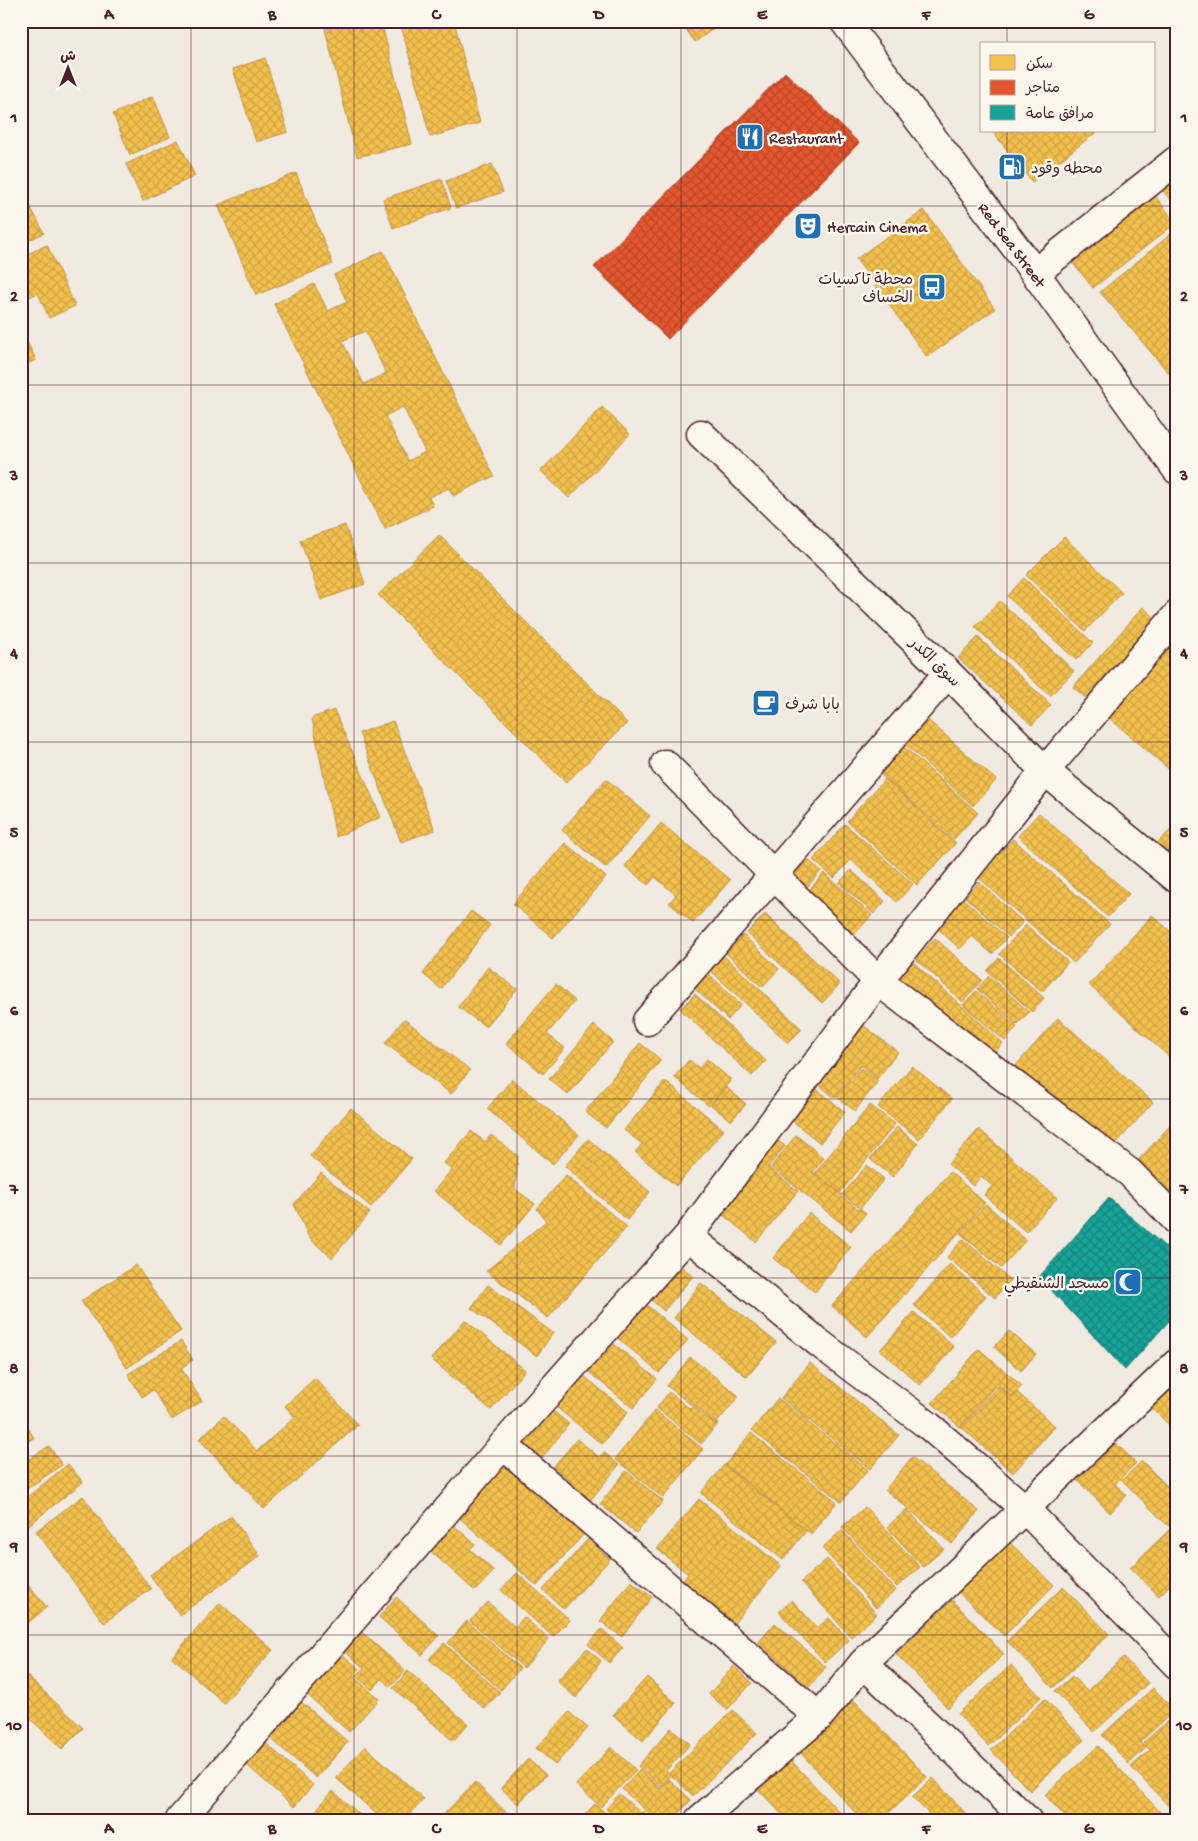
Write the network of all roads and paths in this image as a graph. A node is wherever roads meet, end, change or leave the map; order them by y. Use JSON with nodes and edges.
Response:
{"nodes":[{"id":1,"x":844,"y":21,"type":"edge"},
{"id":2,"x":1177,"y":160,"type":"edge"},
{"id":3,"x":1035,"y":273,"type":"junction"},
{"id":4,"x":701,"y":434,"type":"dead end"},
{"id":5,"x":1177,"y":470,"type":"edge"},
{"id":6,"x":1177,"y":615,"type":"edge"},
{"id":7,"x":948,"y":673,"type":"junction"},
{"id":8,"x":665,"y":764,"type":"dead end"},
{"id":9,"x":1045,"y":771,"type":"junction"},
{"id":10,"x":773,"y":875,"type":"junction"},
{"id":11,"x":1177,"y":879,"type":"edge"},
{"id":12,"x":878,"y":981,"type":"junction"},
{"id":13,"x":647,"y":1020,"type":"dead end"},
{"id":14,"x":1177,"y":1221,"type":"edge"},
{"id":15,"x":688,"y":1236,"type":"junction"},
{"id":16,"x":1177,"y":1363,"type":"edge"},
{"id":17,"x":503,"y":1445,"type":"junction"},
{"id":18,"x":1025,"y":1508,"type":"junction"},
{"id":19,"x":863,"y":1663,"type":"junction"},
{"id":20,"x":1177,"y":1665,"type":"edge"},
{"id":21,"x":819,"y":1717,"type":"junction"},
{"id":22,"x":704,"y":1818,"type":"edge"},
{"id":23,"x":180,"y":1820,"type":"edge"},
{"id":24,"x":1027,"y":1820,"type":"edge"}],
"edges":[{"from":1,"to":3,"type":"street","name":"Red Sea Street"},
{"from":2,"to":3,"type":"street"},
{"from":3,"to":5,"type":"street","name":"Red Sea Street"},
{"from":4,"to":7,"type":"street","name":"سوق الكدر"},
{"from":6,"to":9,"type":"street"},
{"from":7,"to":9,"type":"street","name":"سوق الكدر"},
{"from":7,"to":10,"type":"street"},
{"from":8,"to":10,"type":"street"},
{"from":9,"to":11,"type":"street","name":"سوق الكدر"},
{"from":9,"to":12,"type":"street"},
{"from":10,"to":12,"type":"street"},
{"from":10,"to":13,"type":"street"},
{"from":12,"to":14,"type":"street"},
{"from":12,"to":15,"type":"street"},
{"from":15,"to":17,"type":"street"},
{"from":15,"to":18,"type":"street"},
{"from":16,"to":18,"type":"street"},
{"from":17,"to":21,"type":"street"},
{"from":17,"to":23,"type":"street"},
{"from":18,"to":19,"type":"street"},
{"from":18,"to":20,"type":"street"},
{"from":19,"to":21,"type":"street"},
{"from":19,"to":24,"type":"street"},
{"from":21,"to":22,"type":"street"}]}
